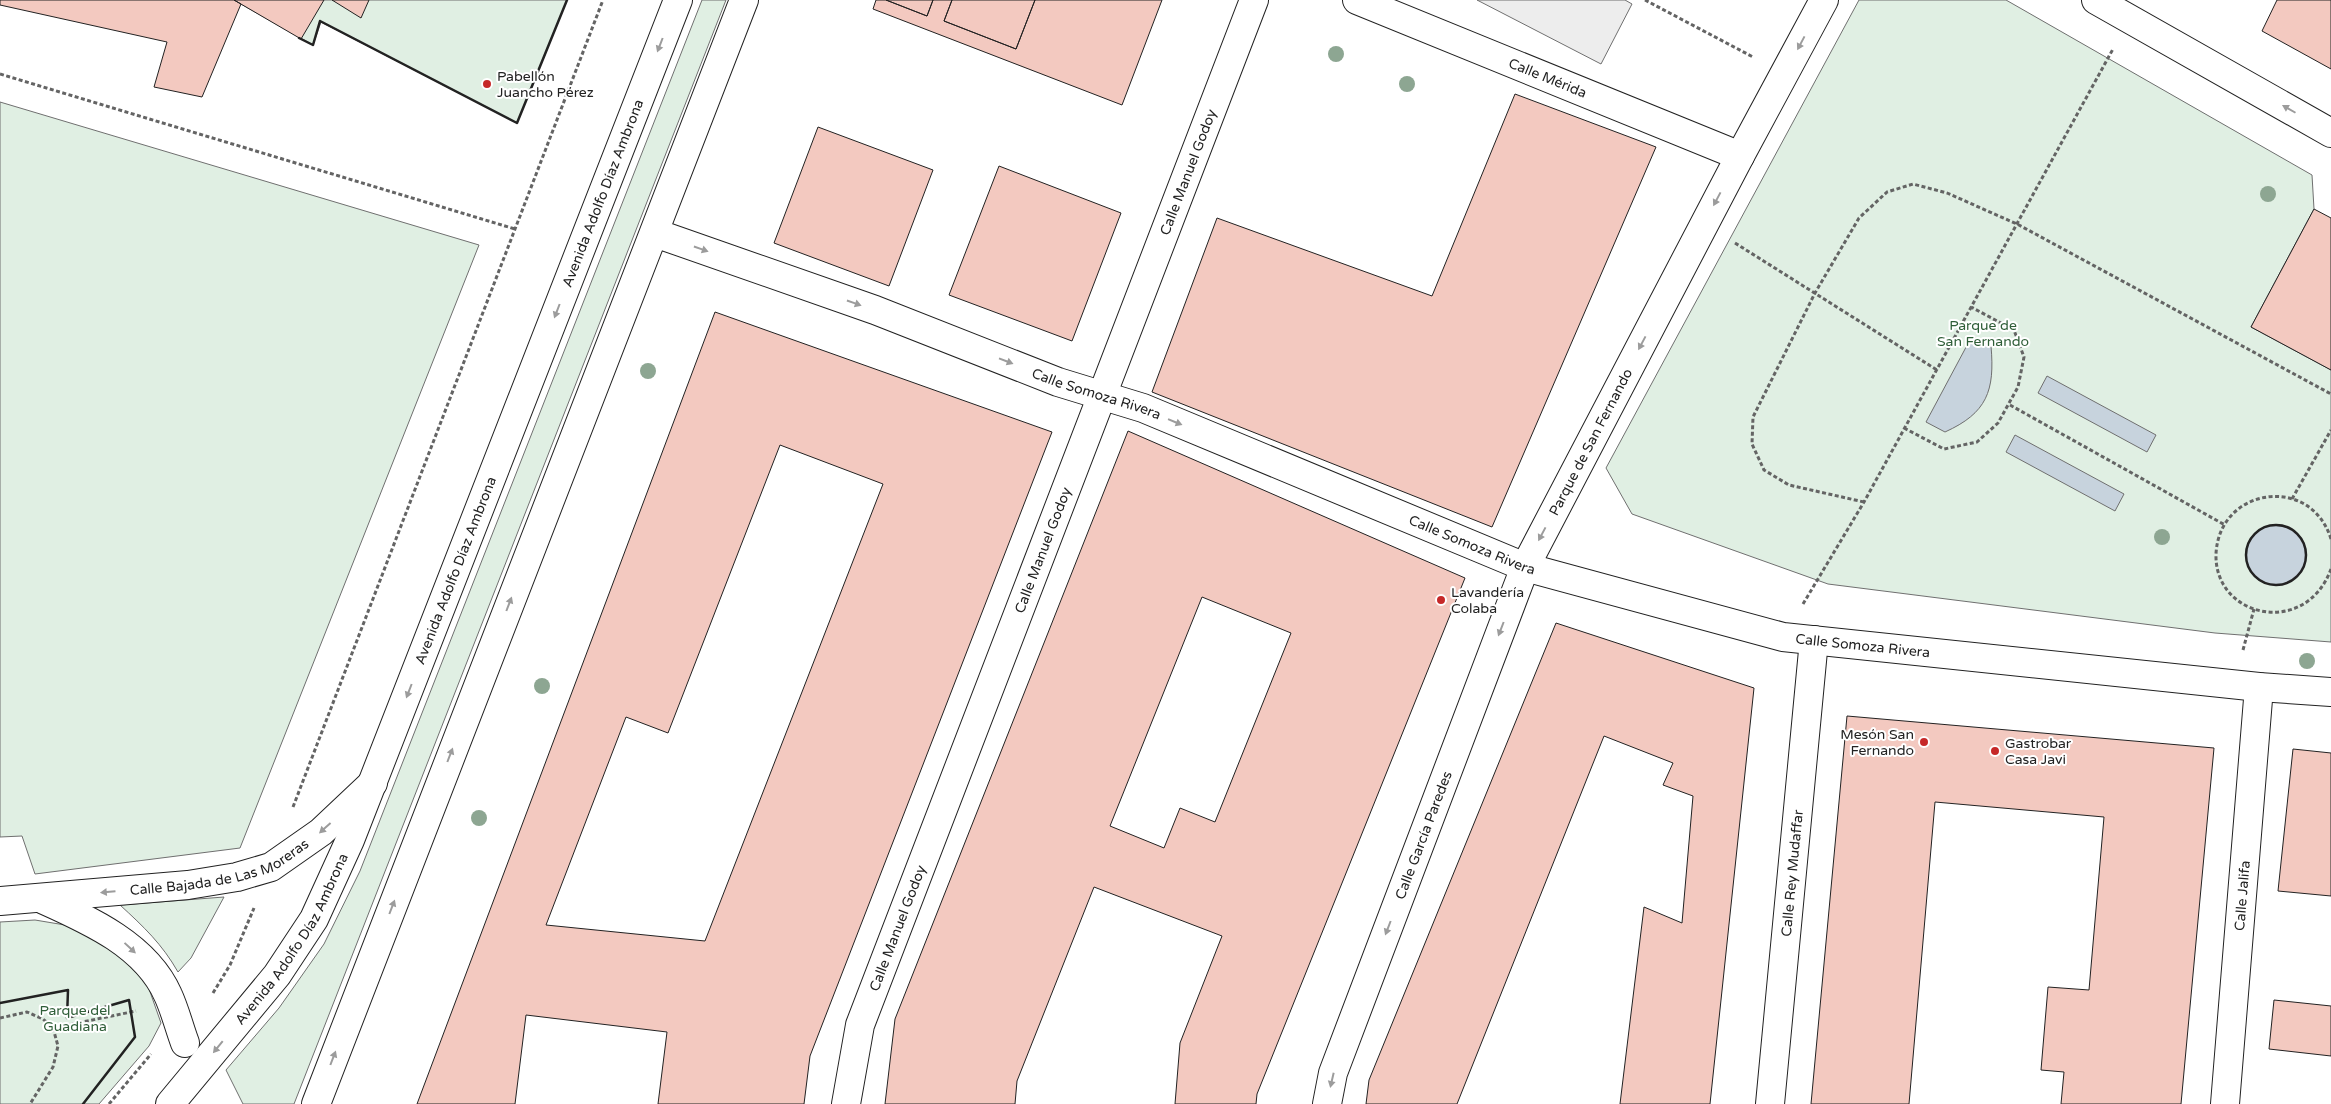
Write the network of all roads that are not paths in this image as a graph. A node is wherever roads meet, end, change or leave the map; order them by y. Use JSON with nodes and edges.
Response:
{"nodes":[{"id":1,"x":744,"y":0,"type":"edge"},
{"id":2,"x":1254,"y":0,"type":"edge"},
{"id":3,"x":1357,"y":0,"type":"edge"},
{"id":4,"x":1824,"y":0,"type":"edge"},
{"id":5,"x":2096,"y":0,"type":"edge"},
{"id":6,"x":679,"y":3,"type":"edge"},
{"id":7,"x":2135,"y":9,"type":"edge"},
{"id":8,"x":2331,"y":133,"type":"edge"},
{"id":9,"x":1740,"y":156,"type":"junction"},
{"id":10,"x":655,"y":233,"type":"junction"},
{"id":11,"x":1100,"y":396,"type":"junction"},
{"id":12,"x":1525,"y":567,"type":"junction"},
{"id":13,"x":1814,"y":640,"type":"junction"},
{"id":14,"x":2246,"y":686,"type":"junction"},
{"id":15,"x":2331,"y":692,"type":"edge"},
{"id":16,"x":373,"y":782,"type":"junction"},
{"id":17,"x":42,"y":899,"type":"junction"},
{"id":18,"x":0,"y":901,"type":"edge"},
{"id":19,"x":185,"y":1043,"type":"road end"},
{"id":20,"x":170,"y":1104,"type":"edge"},
{"id":21,"x":316,"y":1104,"type":"edge"},
{"id":22,"x":846,"y":1104,"type":"edge"},
{"id":23,"x":1326,"y":1104,"type":"edge"},
{"id":24,"x":1770,"y":1104,"type":"edge"},
{"id":25,"x":2226,"y":1104,"type":"edge"}],
"edges":[{"from":1,"to":10,"type":"main road"},
{"from":2,"to":11,"type":"main road","name":"Calle Manuel Godoy"},
{"from":3,"to":9,"type":"main road","name":"Calle Mérida"},
{"from":4,"to":9,"type":"main road","name":"Parque de San Fernando","one_way":true},
{"from":5,"to":7,"type":"main road"},
{"from":6,"to":16,"type":"main road","name":"Avenida Adolfo Díaz Ambrona","one_way":true},
{"from":8,"to":7,"type":"main road","one_way":true},
{"from":9,"to":12,"type":"main road","name":"Parque de San Fernando","one_way":true},
{"from":10,"to":11,"type":"main road","name":"Calle Somoza Rivera","one_way":true},
{"from":21,"to":10,"type":"main road","one_way":true},
{"from":11,"to":12,"type":"main road","name":"Calle Somoza Rivera","one_way":true},
{"from":11,"to":22,"type":"main road","name":"Calle Manuel Godoy"},
{"from":12,"to":13,"type":"main road","name":"Calle Somoza Rivera"},
{"from":12,"to":23,"type":"main road","name":"Calle García Paredes","one_way":true},
{"from":13,"to":14,"type":"main road","name":"Calle Somoza Rivera"},
{"from":13,"to":24,"type":"main road","name":"Calle Rey Mudaffar"},
{"from":14,"to":15,"type":"main road","name":"Calle Somoza Rivera"},
{"from":14,"to":25,"type":"main road","name":"Calle Jalifa"},
{"from":16,"to":17,"type":"main road","name":"Calle Bajada de Las Moreras","one_way":true},
{"from":16,"to":20,"type":"main road","name":"Avenida Adolfo Díaz Ambrona","one_way":true},
{"from":17,"to":18,"type":"main road","name":"Calle Bajada de Las Moreras"},
{"from":17,"to":19,"type":"main road","name":"Calle Bajada de Las Moreras","one_way":true}]}
